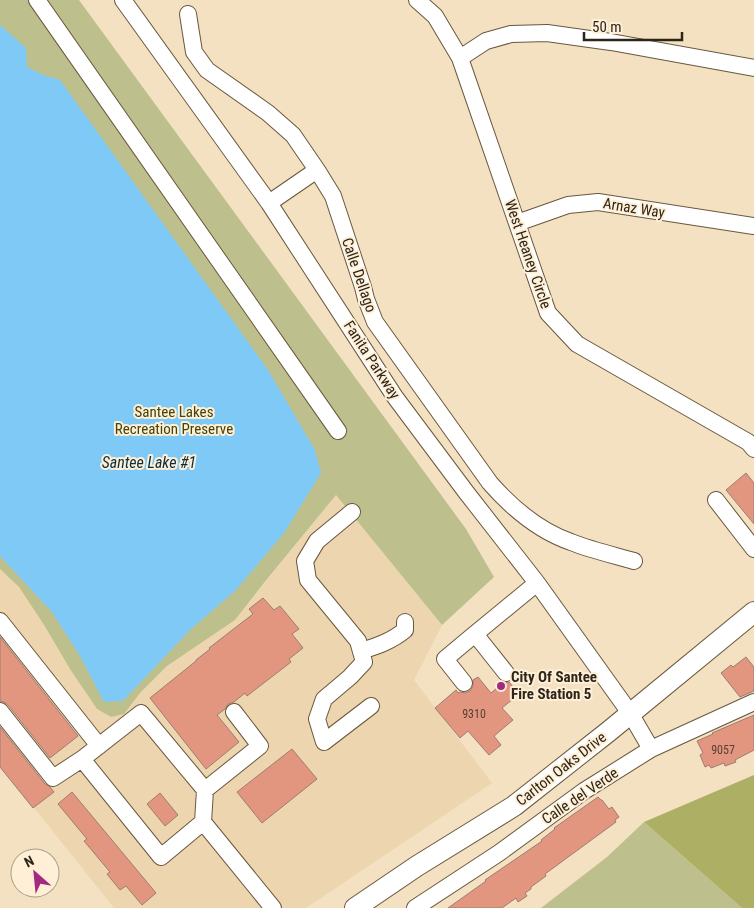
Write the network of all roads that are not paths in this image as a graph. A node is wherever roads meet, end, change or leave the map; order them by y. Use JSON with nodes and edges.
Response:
{"nodes":[{"id":1,"x":37,"y":0,"type":"edge"},
{"id":2,"x":124,"y":0,"type":"edge"},
{"id":3,"x":417,"y":0,"type":"edge"},
{"id":4,"x":188,"y":14,"type":"dead end"},
{"id":5,"x":460,"y":58,"type":"junction"},
{"id":6,"x":754,"y":68,"type":"edge"},
{"id":7,"x":317,"y":170,"type":"junction"},
{"id":8,"x":269,"y":202,"type":"junction"},
{"id":9,"x":517,"y":223,"type":"junction"},
{"id":10,"x":754,"y":226,"type":"edge"},
{"id":11,"x":338,"y":431,"type":"dead end"},
{"id":12,"x":754,"y":448,"type":"edge"},
{"id":13,"x":716,"y":500,"type":"dead end"},
{"id":14,"x":352,"y":512,"type":"dead end"},
{"id":15,"x":754,"y":549,"type":"edge"},
{"id":16,"x":634,"y":561,"type":"dead end"},
{"id":17,"x":537,"y":583,"type":"junction"},
{"id":18,"x":754,"y":612,"type":"edge"},
{"id":19,"x":0,"y":621,"type":"edge"},
{"id":20,"x":405,"y":622,"type":"dead end"},
{"id":21,"x":475,"y":634,"type":"junction"},
{"id":22,"x":361,"y":651,"type":"junction"},
{"id":23,"x":506,"y":673,"type":"dead end"},
{"id":24,"x":464,"y":683,"type":"dead end"},
{"id":25,"x":754,"y":702,"type":"edge"},
{"id":26,"x":371,"y":706,"type":"dead end"},
{"id":27,"x":0,"y":711,"type":"edge"},
{"id":28,"x":234,"y":712,"type":"dead end"},
{"id":29,"x":630,"y":713,"type":"junction"},
{"id":30,"x":99,"y":746,"type":"junction"},
{"id":31,"x":652,"y":749,"type":"junction"},
{"id":32,"x":82,"y":759,"type":"junction"},
{"id":33,"x":204,"y":790,"type":"junction"},
{"id":34,"x":203,"y":822,"type":"junction"},
{"id":35,"x":273,"y":908,"type":"edge"},
{"id":36,"x":356,"y":908,"type":"edge"},
{"id":37,"x":415,"y":908,"type":"edge"}],
"edges":[{"from":1,"to":11,"type":"street"},
{"from":2,"to":8,"type":"street","name":"Fanita Parkway"},
{"from":3,"to":5,"type":"street","name":"West Heaney Circle"},
{"from":4,"to":7,"type":"street","name":"Calle Dellago"},
{"from":5,"to":6,"type":"street"},
{"from":5,"to":9,"type":"street","name":"West Heaney Circle"},
{"from":7,"to":8,"type":"street"},
{"from":7,"to":16,"type":"street","name":"Calle Dellago"},
{"from":8,"to":17,"type":"street","name":"Fanita Parkway"},
{"from":9,"to":10,"type":"street","name":"Arnaz Way"},
{"from":9,"to":12,"type":"street","name":"West Heaney Circle"},
{"from":13,"to":15,"type":"street"},
{"from":14,"to":22,"type":"street"},
{"from":17,"to":21,"type":"street"},
{"from":17,"to":29,"type":"street","name":"Fanita Parkway"},
{"from":18,"to":29,"type":"main road","name":"Carlton Oaks Drive"},
{"from":19,"to":30,"type":"street"},
{"from":20,"to":22,"type":"street"},
{"from":21,"to":23,"type":"street"},
{"from":21,"to":24,"type":"street"},
{"from":22,"to":26,"type":"street"},
{"from":25,"to":31,"type":"street","name":"Calle del Verde"},
{"from":27,"to":32,"type":"street"},
{"from":28,"to":33,"type":"street"},
{"from":29,"to":31,"type":"street","name":"Fanita Parkway"},
{"from":29,"to":36,"type":"main road","name":"Carlton Oaks Drive"},
{"from":30,"to":32,"type":"street"},
{"from":30,"to":33,"type":"street"},
{"from":31,"to":37,"type":"street","name":"Calle del Verde"},
{"from":32,"to":34,"type":"street"},
{"from":33,"to":34,"type":"street"},
{"from":34,"to":35,"type":"street"}]}
